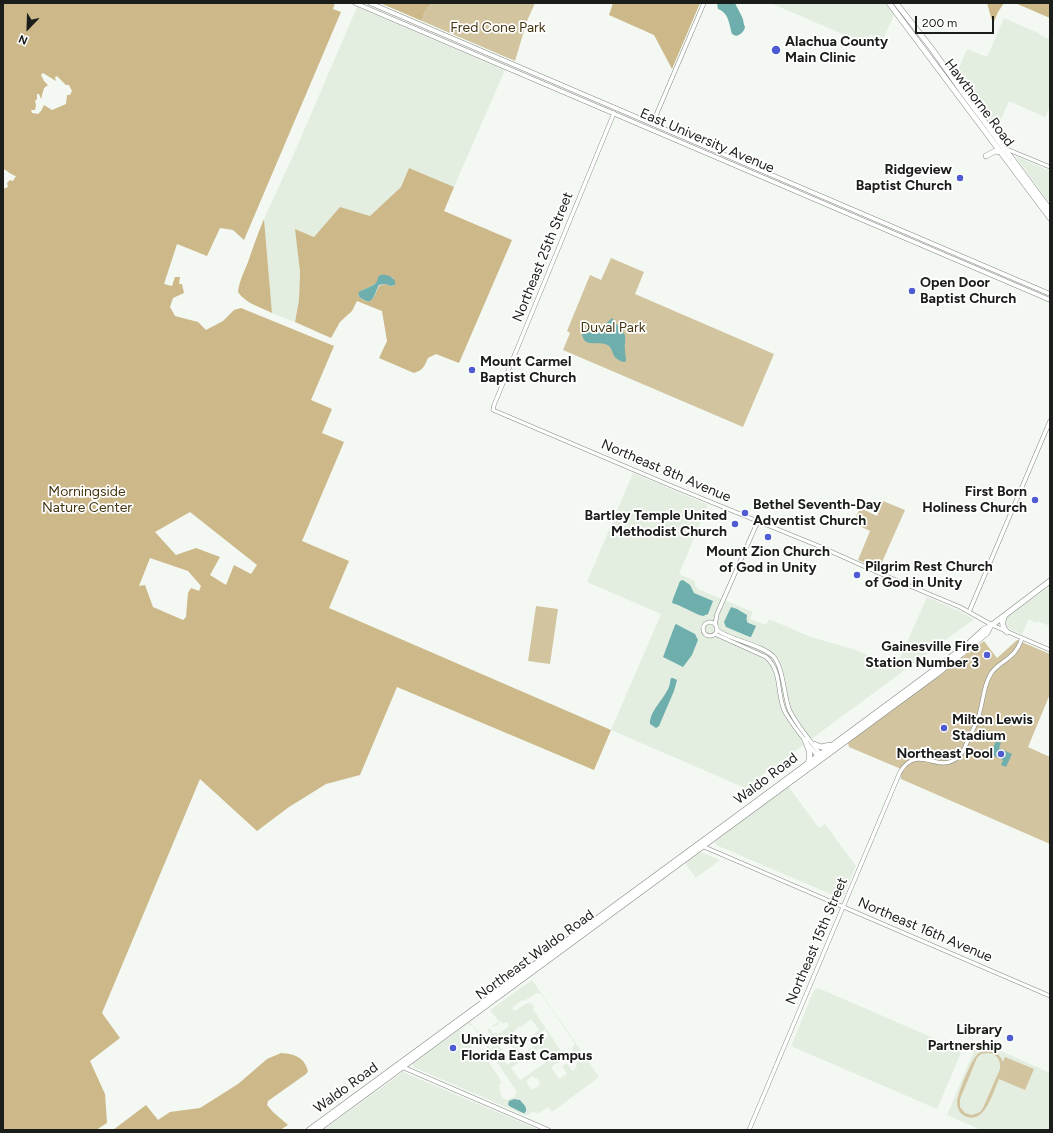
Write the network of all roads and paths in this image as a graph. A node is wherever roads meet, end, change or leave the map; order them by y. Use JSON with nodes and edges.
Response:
{"nodes":[{"id":1,"x":355,"y":3,"type":"edge"},
{"id":2,"x":704,"y":3,"type":"edge"},
{"id":3,"x":890,"y":3,"type":"edge"},
{"id":4,"x":896,"y":3,"type":"edge"},
{"id":5,"x":371,"y":4,"type":"edge"},
{"id":6,"x":378,"y":6,"type":"junction"},
{"id":7,"x":370,"y":10,"type":"junction"},
{"id":8,"x":376,"y":12,"type":"junction"},
{"id":9,"x":428,"y":28,"type":"junction"},
{"id":10,"x":426,"y":33,"type":"junction"},
{"id":11,"x":468,"y":45,"type":"junction"},
{"id":12,"x":465,"y":50,"type":"junction"},
{"id":13,"x":527,"y":70,"type":"junction"},
{"id":14,"x":525,"y":75,"type":"junction"},
{"id":15,"x":544,"y":77,"type":"junction"},
{"id":16,"x":554,"y":82,"type":"junction"},
{"id":17,"x":542,"y":83,"type":"junction"},
{"id":18,"x":552,"y":87,"type":"junction"},
{"id":19,"x":578,"y":92,"type":"junction"},
{"id":20,"x":577,"y":98,"type":"junction"},
{"id":21,"x":599,"y":101,"type":"junction"},
{"id":22,"x":597,"y":106,"type":"junction"},
{"id":23,"x":616,"y":108,"type":"junction"},
{"id":24,"x":614,"y":113,"type":"junction"},
{"id":25,"x":654,"y":124,"type":"junction"},
{"id":26,"x":654,"y":130,"type":"junction"},
{"id":27,"x":692,"y":141,"type":"junction"},
{"id":28,"x":689,"y":146,"type":"junction"},
{"id":29,"x":1002,"y":150,"type":"junction"},
{"id":30,"x":986,"y":156,"type":"dead end"},
{"id":31,"x":744,"y":163,"type":"junction"},
{"id":32,"x":1050,"y":167,"type":"edge"},
{"id":33,"x":742,"y":168,"type":"junction"},
{"id":34,"x":781,"y":182,"type":"junction"},
{"id":35,"x":802,"y":188,"type":"junction"},
{"id":36,"x":799,"y":192,"type":"junction"},
{"id":37,"x":1050,"y":210,"type":"edge"},
{"id":38,"x":857,"y":212,"type":"junction"},
{"id":39,"x":855,"y":216,"type":"junction"},
{"id":40,"x":1050,"y":218,"type":"edge"},
{"id":41,"x":897,"y":232,"type":"junction"},
{"id":42,"x":946,"y":250,"type":"junction"},
{"id":43,"x":946,"y":255,"type":"junction"},
{"id":44,"x":995,"y":273,"type":"junction"},
{"id":45,"x":1045,"y":292,"type":"junction"},
{"id":46,"x":1050,"y":294,"type":"edge"},
{"id":47,"x":1043,"y":297,"type":"junction"},
{"id":48,"x":1050,"y":300,"type":"edge"},
{"id":49,"x":493,"y":410,"type":"joint"},
{"id":50,"x":1050,"y":422,"type":"edge"},
{"id":51,"x":758,"y":522,"type":"junction"},
{"id":52,"x":1050,"y":581,"type":"edge"},
{"id":53,"x":969,"y":612,"type":"junction"},
{"id":54,"x":1006,"y":614,"type":"junction"},
{"id":55,"x":713,"y":624,"type":"junction"},
{"id":56,"x":992,"y":625,"type":"junction"},
{"id":57,"x":717,"y":630,"type":"junction"},
{"id":58,"x":1007,"y":632,"type":"junction"},
{"id":59,"x":715,"y":634,"type":"junction"},
{"id":60,"x":1022,"y":638,"type":"junction"},
{"id":61,"x":1050,"y":650,"type":"edge"},
{"id":62,"x":782,"y":690,"type":"junction"},
{"id":63,"x":805,"y":740,"type":"junction"},
{"id":64,"x":814,"y":744,"type":"junction"},
{"id":65,"x":833,"y":744,"type":"junction"},
{"id":66,"x":820,"y":756,"type":"junction"},
{"id":67,"x":808,"y":762,"type":"junction"},
{"id":68,"x":699,"y":845,"type":"junction"},
{"id":69,"x":681,"y":862,"type":"joint"},
{"id":70,"x":843,"y":907,"type":"junction"},
{"id":71,"x":553,"y":950,"type":"joint"},
{"id":72,"x":1050,"y":996,"type":"edge"},
{"id":73,"x":440,"y":1037,"type":"junction"},
{"id":74,"x":400,"y":1066,"type":"junction"},
{"id":75,"x":309,"y":1130,"type":"edge"},
{"id":76,"x":317,"y":1130,"type":"edge"},
{"id":77,"x":548,"y":1130,"type":"edge"},
{"id":78,"x":749,"y":1130,"type":"edge"}],
"edges":[{"from":1,"to":7,"type":"main road","name":"East University Avenue"},
{"from":2,"to":25,"type":"street"},
{"from":3,"to":29,"type":"highway","name":"Hawthorne Road"},
{"from":4,"to":29,"type":"highway","name":"Hawthorne Road"},
{"from":5,"to":6,"type":"main road","name":"East University Avenue"},
{"from":5,"to":7,"type":"main road"},
{"from":6,"to":8,"type":"main road"},
{"from":6,"to":9,"type":"main road","name":"East University Avenue"},
{"from":7,"to":8,"type":"main road","name":"East University Avenue"},
{"from":8,"to":10,"type":"main road","name":"East University Avenue"},
{"from":9,"to":10,"type":"main road"},
{"from":9,"to":11,"type":"main road","name":"East University Avenue"},
{"from":10,"to":12,"type":"main road","name":"East University Avenue"},
{"from":11,"to":12,"type":"main road"},
{"from":11,"to":13,"type":"main road","name":"East University Avenue"},
{"from":12,"to":14,"type":"main road","name":"East University Avenue"},
{"from":13,"to":14,"type":"main road"},
{"from":13,"to":15,"type":"main road","name":"East University Avenue"},
{"from":14,"to":17,"type":"main road","name":"East University Avenue"},
{"from":15,"to":16,"type":"main road","name":"East University Avenue"},
{"from":15,"to":17,"type":"main road"},
{"from":16,"to":18,"type":"main road"},
{"from":16,"to":19,"type":"main road","name":"East University Avenue"},
{"from":17,"to":18,"type":"main road","name":"East University Avenue"},
{"from":18,"to":20,"type":"main road","name":"East University Avenue"},
{"from":19,"to":20,"type":"main road"},
{"from":19,"to":21,"type":"main road","name":"East University Avenue"},
{"from":20,"to":22,"type":"main road","name":"East University Avenue"},
{"from":21,"to":22,"type":"main road"},
{"from":21,"to":23,"type":"main road","name":"East University Avenue"},
{"from":22,"to":24,"type":"main road","name":"East University Avenue"},
{"from":23,"to":24,"type":"main road"},
{"from":23,"to":25,"type":"main road","name":"East University Avenue"},
{"from":24,"to":26,"type":"main road","name":"East University Avenue"},
{"from":24,"to":49,"type":"street","name":"Northeast 25th Street"},
{"from":25,"to":26,"type":"main road"},
{"from":25,"to":27,"type":"main road","name":"East University Avenue"},
{"from":26,"to":28,"type":"main road","name":"East University Avenue"},
{"from":27,"to":28,"type":"main road"},
{"from":27,"to":31,"type":"main road","name":"East University Avenue"},
{"from":28,"to":33,"type":"main road","name":"East University Avenue"},
{"from":29,"to":30,"type":"highway"},
{"from":29,"to":32,"type":"street"},
{"from":29,"to":37,"type":"highway","name":"Hawthorne Road"},
{"from":29,"to":40,"type":"highway","name":"Hawthorne Road"},
{"from":31,"to":33,"type":"main road"},
{"from":31,"to":34,"type":"main road","name":"East University Avenue"},
{"from":33,"to":34,"type":"main road","name":"East University Avenue"},
{"from":34,"to":35,"type":"main road","name":"East University Avenue"},
{"from":34,"to":36,"type":"main road","name":"East University Avenue"},
{"from":35,"to":36,"type":"main road"},
{"from":35,"to":38,"type":"main road","name":"East University Avenue"},
{"from":36,"to":39,"type":"main road","name":"East University Avenue"},
{"from":38,"to":39,"type":"main road"},
{"from":38,"to":41,"type":"main road","name":"East University Avenue"},
{"from":39,"to":41,"type":"main road","name":"East University Avenue"},
{"from":41,"to":42,"type":"main road","name":"East University Avenue"},
{"from":41,"to":43,"type":"main road","name":"East University Avenue"},
{"from":42,"to":43,"type":"main road"},
{"from":42,"to":44,"type":"main road","name":"East University Avenue"},
{"from":43,"to":44,"type":"main road","name":"East University Avenue"},
{"from":44,"to":45,"type":"main road","name":"East University Avenue"},
{"from":44,"to":47,"type":"main road","name":"East University Avenue"},
{"from":45,"to":46,"type":"main road","name":"East University Avenue"},
{"from":45,"to":47,"type":"main road"},
{"from":47,"to":48,"type":"main road","name":"East University Avenue"},
{"from":49,"to":51,"type":"street","name":"Northeast 8th Avenue"},
{"from":50,"to":53,"type":"street"},
{"from":51,"to":53,"type":"street","name":"Northeast 8th Avenue"},
{"from":51,"to":55,"type":"street"},
{"from":52,"to":54,"type":"highway","name":"Waldo Road"},
{"from":53,"to":56,"type":"street","name":"Northeast 8th Avenue"},
{"from":54,"to":56,"type":"highway","name":"Waldo Road"},
{"from":54,"to":58,"type":"highway"},
{"from":55,"to":57,"type":"street"},
{"from":55,"to":59,"type":"street"},
{"from":56,"to":58,"type":"street","name":"Northeast 8th Avenue"},
{"from":56,"to":65,"type":"highway","name":"Waldo Road"},
{"from":56,"to":66,"type":"highway","name":"Waldo Road"},
{"from":57,"to":59,"type":"street"},
{"from":57,"to":62,"type":"street"},
{"from":58,"to":60,"type":"street","name":"Northeast 8th Avenue"},
{"from":59,"to":62,"type":"street"},
{"from":60,"to":61,"type":"street","name":"Northeast 8th Avenue"},
{"from":60,"to":70,"type":"street","name":"Northeast 15th Street"},
{"from":62,"to":63,"type":"street"},
{"from":62,"to":64,"type":"street"},
{"from":63,"to":66,"type":"street"},
{"from":63,"to":67,"type":"highway"},
{"from":64,"to":65,"type":"highway"},
{"from":64,"to":66,"type":"street"},
{"from":65,"to":66,"type":"highway","name":"Waldo Road"},
{"from":66,"to":67,"type":"highway","name":"Waldo Road"},
{"from":66,"to":68,"type":"highway","name":"Waldo Road"},
{"from":67,"to":68,"type":"highway","name":"Waldo Road"},
{"from":68,"to":69,"type":"highway","name":"Waldo Road"},
{"from":68,"to":70,"type":"street","name":"Northeast 16th Avenue"},
{"from":68,"to":71,"type":"highway","name":"Waldo Road"},
{"from":69,"to":73,"type":"highway","name":"Northeast Waldo Road"},
{"from":70,"to":72,"type":"street","name":"Northeast 16th Avenue"},
{"from":70,"to":78,"type":"street","name":"Northeast 15th Street"},
{"from":71,"to":73,"type":"highway","name":"Northeast Waldo Road"},
{"from":73,"to":74,"type":"highway","name":"Northeast Waldo Road"},
{"from":74,"to":75,"type":"highway","name":"Waldo Road"},
{"from":74,"to":76,"type":"highway","name":"Waldo Road"},
{"from":74,"to":77,"type":"main road"}]}
